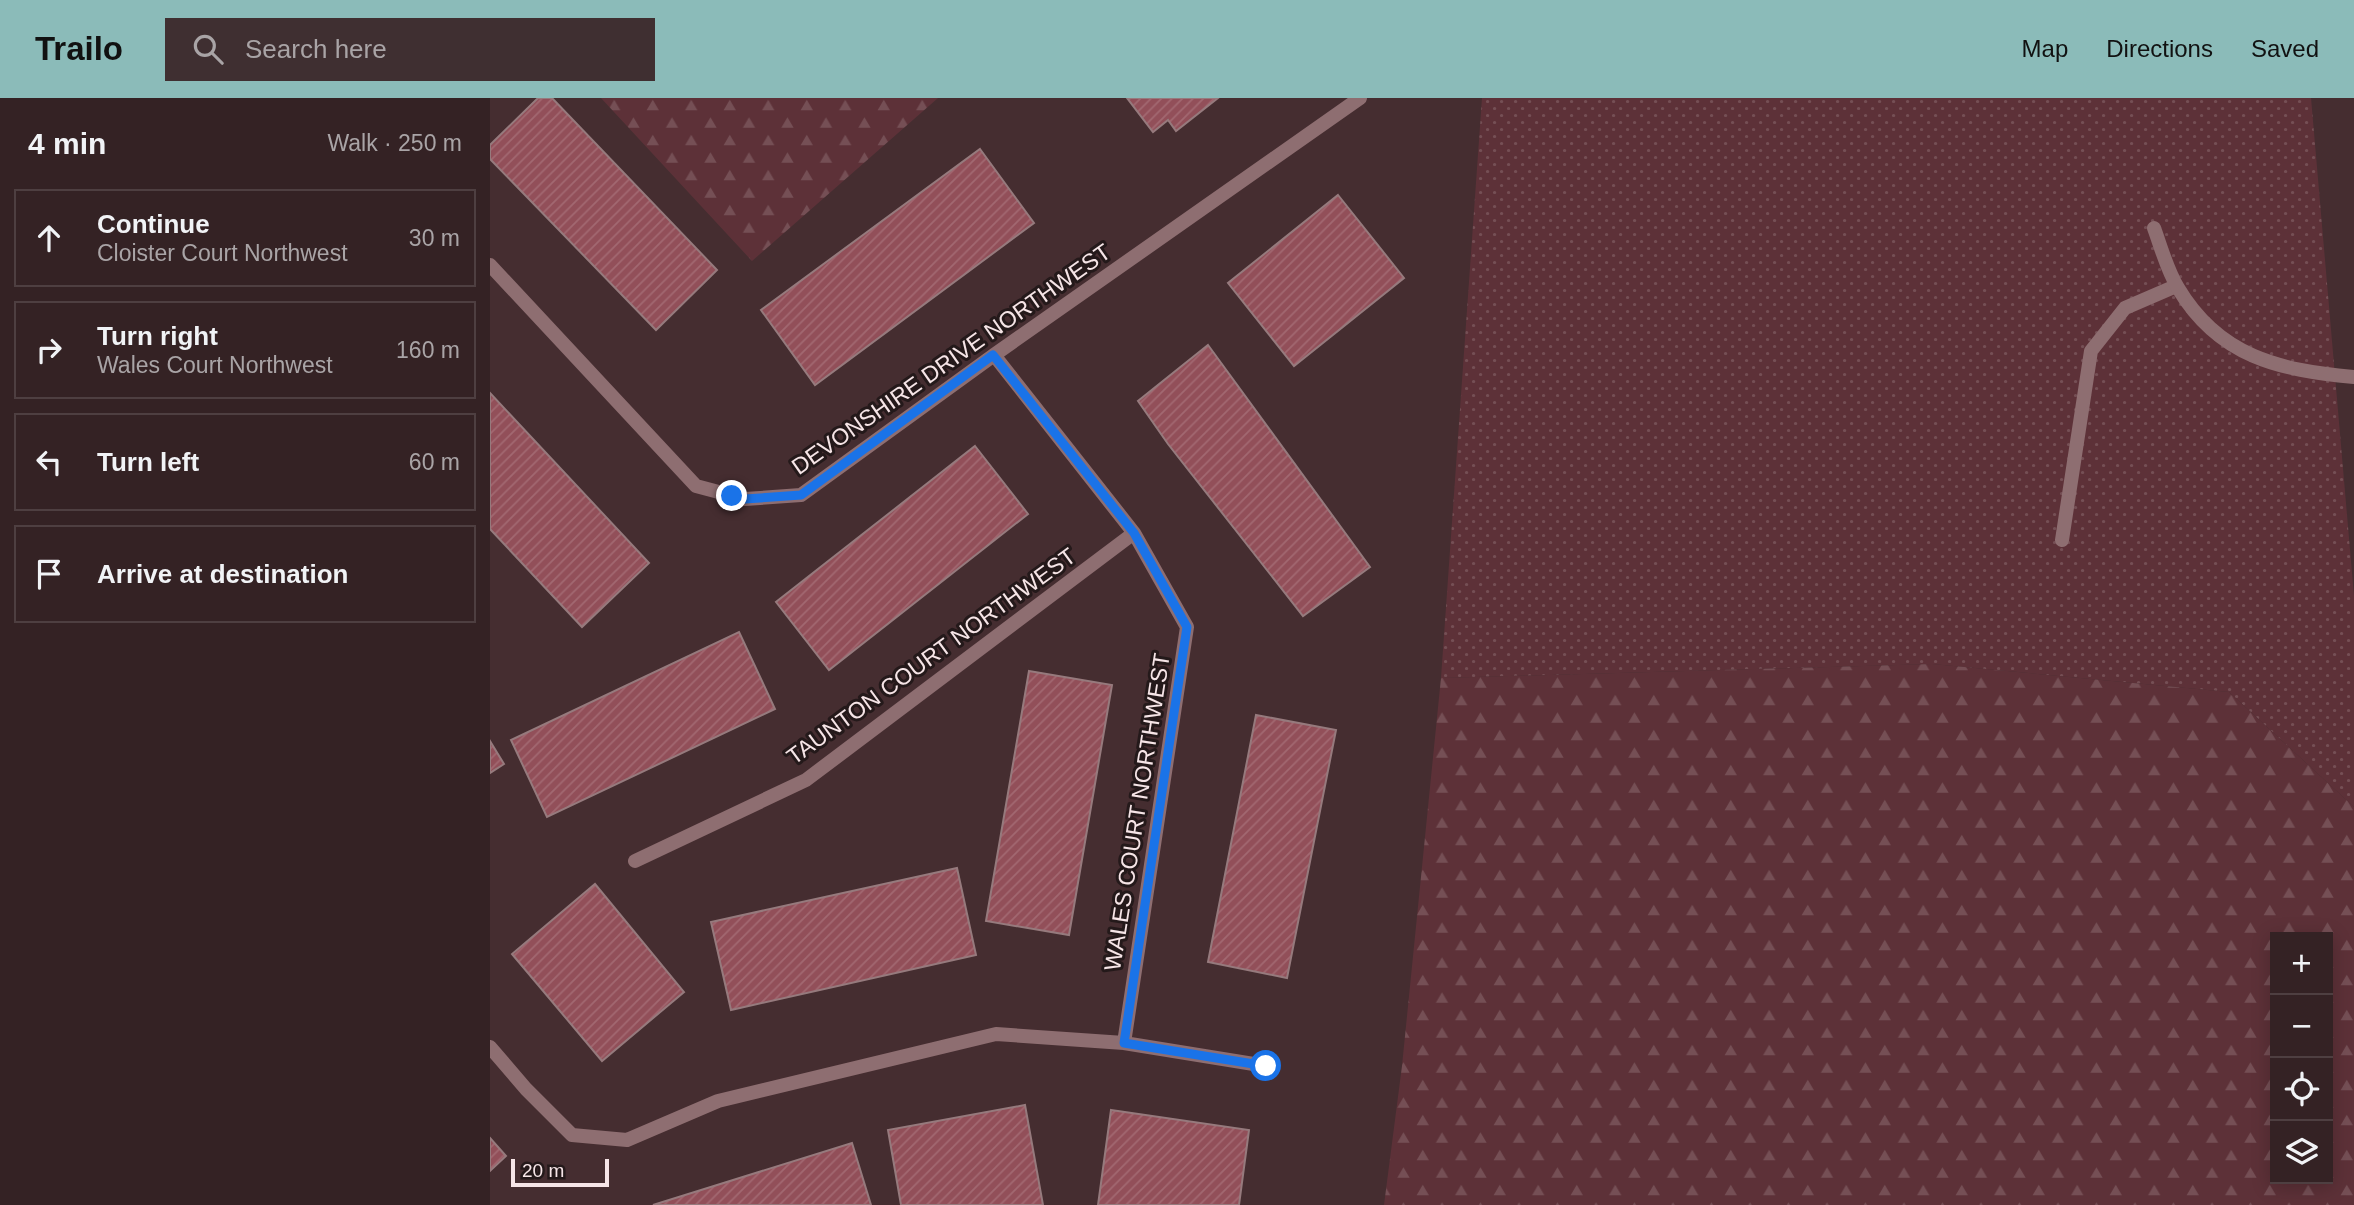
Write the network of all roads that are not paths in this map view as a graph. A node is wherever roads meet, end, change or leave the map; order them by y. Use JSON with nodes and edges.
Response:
{"nodes":[{"id":1,"x":1360,"y":98,"type":"edge"},
{"id":2,"x":2154,"y":228,"type":"dead end"},
{"id":3,"x":490,"y":265,"type":"edge"},
{"id":4,"x":2176,"y":286,"type":"junction"},
{"id":5,"x":993,"y":355,"type":"junction"},
{"id":6,"x":2354,"y":377,"type":"edge"},
{"id":7,"x":1134,"y":533,"type":"junction"},
{"id":8,"x":2062,"y":540,"type":"dead end"},
{"id":9,"x":635,"y":861,"type":"dead end"},
{"id":10,"x":1124,"y":1043,"type":"junction"},
{"id":11,"x":490,"y":1047,"type":"edge"},
{"id":12,"x":1266,"y":1066,"type":"dead end"}],
"edges":[{"from":1,"to":5,"type":"street","name":"DEVONSHIRE DRIVE NORTHWEST"},
{"from":2,"to":4,"type":"street"},
{"from":3,"to":5,"type":"street","name":"DEVONSHIRE DRIVE NORTHWEST"},
{"from":4,"to":6,"type":"street"},
{"from":4,"to":8,"type":"street"},
{"from":5,"to":7,"type":"street","name":"WALES COURT NORTHWEST"},
{"from":7,"to":9,"type":"street","name":"TAUNTON COURT NORTHWEST"},
{"from":7,"to":10,"type":"street","name":"WALES COURT NORTHWEST"},
{"from":10,"to":11,"type":"street"},
{"from":10,"to":12,"type":"street"}]}
